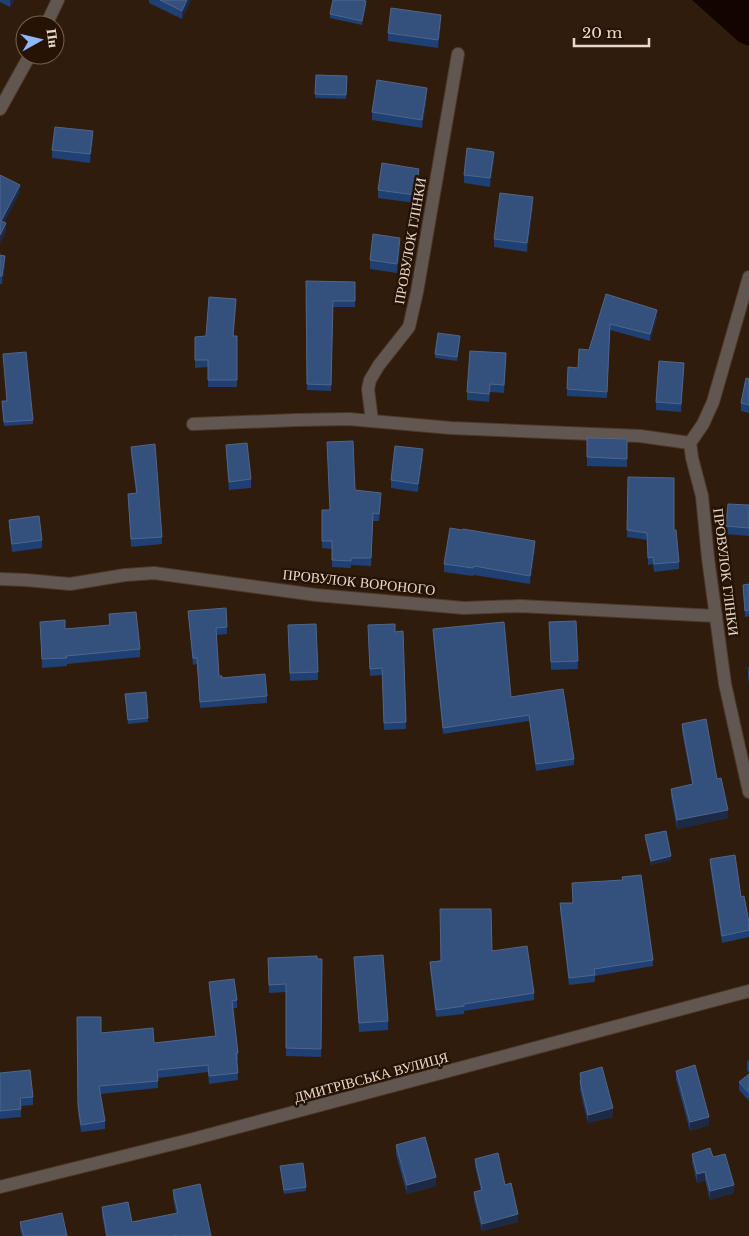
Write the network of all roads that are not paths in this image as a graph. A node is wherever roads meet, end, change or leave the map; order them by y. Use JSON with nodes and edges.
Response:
{"nodes":[{"id":1,"x":58,"y":0,"type":"edge"},
{"id":2,"x":51,"y":15,"type":"edge"},
{"id":3,"x":458,"y":54,"type":"dead end"},
{"id":4,"x":24,"y":65,"type":"edge"},
{"id":5,"x":0,"y":109,"type":"edge"},
{"id":6,"x":749,"y":277,"type":"edge"},
{"id":7,"x":372,"y":421,"type":"junction"},
{"id":8,"x":193,"y":424,"type":"dead end"},
{"id":9,"x":690,"y":443,"type":"junction"},
{"id":10,"x":0,"y":579,"type":"edge"},
{"id":11,"x":716,"y":616,"type":"junction"},
{"id":12,"x":749,"y":792,"type":"edge"},
{"id":13,"x":749,"y":991,"type":"edge"},
{"id":14,"x":0,"y":1187,"type":"edge"}],
"edges":[{"from":1,"to":2,"type":"street"},
{"from":3,"to":7,"type":"street","name":"ПРОВУЛОК ГЛІНКИ"},
{"from":4,"to":5,"type":"street"},
{"from":6,"to":9,"type":"street"},
{"from":7,"to":8,"type":"street"},
{"from":7,"to":9,"type":"street"},
{"from":9,"to":11,"type":"street","name":"ПРОВУЛОК ГЛІНКИ"},
{"from":10,"to":11,"type":"street","name":"ПРОВУЛОК ВОРОНОГО"},
{"from":11,"to":12,"type":"street","name":"ПРОВУЛОК ГЛІНКИ"},
{"from":13,"to":14,"type":"street","name":"ДМИТРІВСЬКА ВУЛИЦЯ"}]}
